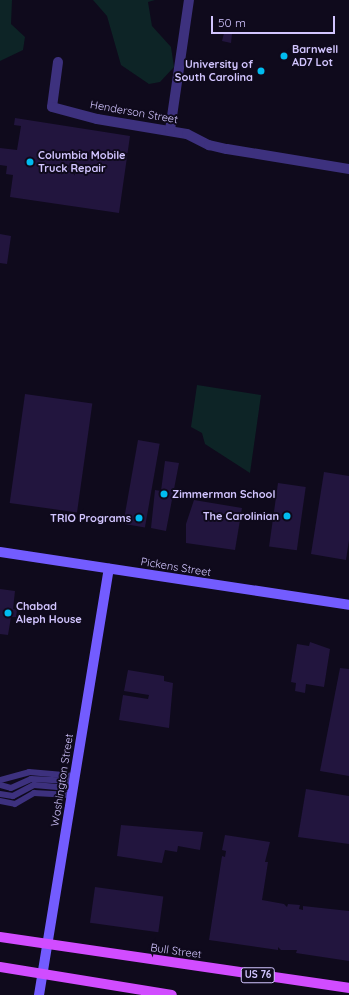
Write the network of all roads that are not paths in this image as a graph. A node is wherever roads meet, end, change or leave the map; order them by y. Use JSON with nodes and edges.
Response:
{"nodes":[{"id":1,"x":189,"y":0,"type":"edge"},
{"id":2,"x":58,"y":62,"type":"dead end"},
{"id":3,"x":170,"y":130,"type":"junction"},
{"id":4,"x":349,"y":169,"type":"edge"},
{"id":5,"x":0,"y":552,"type":"edge"},
{"id":6,"x":109,"y":569,"type":"junction"},
{"id":7,"x":349,"y":605,"type":"edge"},
{"id":8,"x":0,"y":780,"type":"edge"},
{"id":9,"x":0,"y":785,"type":"edge"},
{"id":10,"x":73,"y":785,"type":"junction"},
{"id":11,"x":0,"y":794,"type":"edge"},
{"id":12,"x":0,"y":801,"type":"edge"},
{"id":13,"x":0,"y":937,"type":"edge"},
{"id":14,"x":47,"y":944,"type":"junction"},
{"id":15,"x":0,"y":967,"type":"edge"},
{"id":16,"x":42,"y":973,"type":"junction"},
{"id":17,"x":349,"y":988,"type":"edge"},
{"id":18,"x":39,"y":995,"type":"edge"},
{"id":19,"x":172,"y":995,"type":"edge"}],
"edges":[{"from":1,"to":3,"type":"street"},
{"from":2,"to":3,"type":"street","name":"Henderson Street"},
{"from":3,"to":4,"type":"street","name":"Henderson Street"},
{"from":5,"to":6,"type":"street","name":"Pickens Street"},
{"from":6,"to":7,"type":"street","name":"Pickens Street"},
{"from":6,"to":10,"type":"street","name":"Washington Street"},
{"from":8,"to":10,"type":"lane"},
{"from":9,"to":10,"type":"lane"},
{"from":10,"to":11,"type":"lane"},
{"from":10,"to":12,"type":"lane"},
{"from":10,"to":14,"type":"street","name":"Washington Street"},
{"from":13,"to":14,"type":"main road","name":"Bull Street","number":"US 76"},
{"from":14,"to":16,"type":"street","name":"Washington Street"},
{"from":14,"to":17,"type":"main road","name":"Bull Street","number":"US 76"},
{"from":15,"to":16,"type":"main road"},
{"from":16,"to":18,"type":"street","name":"Washington Street"},
{"from":16,"to":19,"type":"main road"}]}
